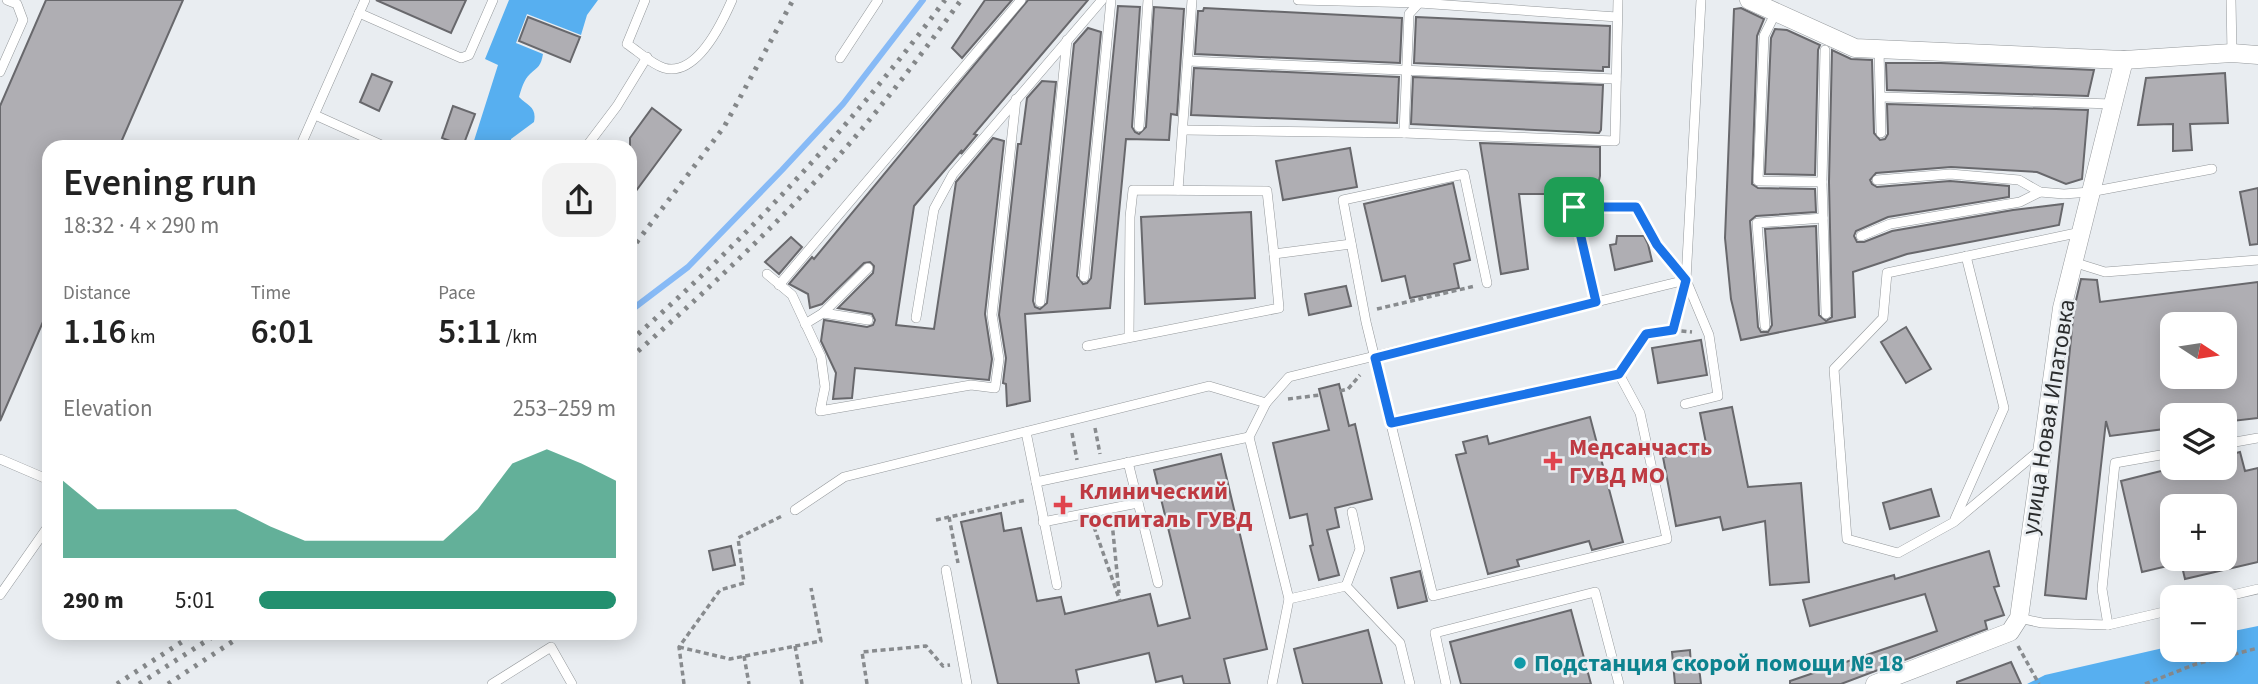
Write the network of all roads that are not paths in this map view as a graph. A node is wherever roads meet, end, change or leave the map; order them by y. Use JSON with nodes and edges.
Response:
{"nodes":[{"id":1,"x":7,"y":0,"type":"edge"},
{"id":2,"x":365,"y":0,"type":"edge"},
{"id":3,"x":493,"y":0,"type":"edge"},
{"id":4,"x":645,"y":0,"type":"edge"},
{"id":5,"x":732,"y":0,"type":"edge"},
{"id":6,"x":878,"y":0,"type":"edge"},
{"id":7,"x":1021,"y":0,"type":"edge"},
{"id":8,"x":1102,"y":0,"type":"edge"},
{"id":9,"x":1111,"y":0,"type":"edge"},
{"id":10,"x":1148,"y":0,"type":"edge"},
{"id":11,"x":1192,"y":0,"type":"edge"},
{"id":12,"x":1298,"y":0,"type":"edge"},
{"id":13,"x":1618,"y":0,"type":"edge"},
{"id":14,"x":1701,"y":0,"type":"edge"},
{"id":15,"x":1749,"y":0,"type":"edge"},
{"id":16,"x":2231,"y":0,"type":"edge"},
{"id":17,"x":1419,"y":3,"type":"junction"},
{"id":18,"x":1776,"y":12,"type":"junction"},
{"id":19,"x":359,"y":13,"type":"junction"},
{"id":20,"x":1617,"y":17,"type":"junction"},
{"id":21,"x":1067,"y":40,"type":"junction"},
{"id":22,"x":1880,"y":49,"type":"junction"},
{"id":23,"x":1825,"y":50,"type":"dead end"},
{"id":24,"x":2232,"y":53,"type":"junction"},
{"id":25,"x":2258,"y":55,"type":"edge"},
{"id":26,"x":647,"y":57,"type":"junction"},
{"id":27,"x":840,"y":58,"type":"dead end"},
{"id":28,"x":2124,"y":60,"type":"junction"},
{"id":29,"x":1188,"y":61,"type":"junction"},
{"id":30,"x":1406,"y":70,"type":"junction"},
{"id":31,"x":0,"y":72,"type":"edge"},
{"id":32,"x":1616,"y":79,"type":"junction"},
{"id":33,"x":1881,"y":97,"type":"junction"},
{"id":34,"x":1016,"y":99,"type":"junction"},
{"id":35,"x":2113,"y":104,"type":"junction"},
{"id":36,"x":314,"y":115,"type":"junction"},
{"id":37,"x":1139,"y":127,"type":"dead end"},
{"id":38,"x":1183,"y":130,"type":"junction"},
{"id":39,"x":1404,"y":133,"type":"junction"},
{"id":40,"x":1881,"y":133,"type":"dead end"},
{"id":41,"x":303,"y":140,"type":"edge"},
{"id":42,"x":371,"y":140,"type":"edge"},
{"id":43,"x":591,"y":140,"type":"edge"},
{"id":44,"x":2212,"y":169,"type":"dead end"},
{"id":45,"x":1877,"y":180,"type":"dead end"},
{"id":46,"x":1822,"y":182,"type":"junction"},
{"id":47,"x":1178,"y":190,"type":"junction"},
{"id":48,"x":2040,"y":192,"type":"junction"},
{"id":49,"x":2090,"y":192,"type":"junction"},
{"id":50,"x":1823,"y":219,"type":"junction"},
{"id":51,"x":2081,"y":232,"type":"junction"},
{"id":52,"x":1861,"y":236,"type":"dead end"},
{"id":53,"x":1351,"y":244,"type":"junction"},
{"id":54,"x":1274,"y":254,"type":"junction"},
{"id":55,"x":1966,"y":256,"type":"junction"},
{"id":56,"x":2258,"y":260,"type":"edge"},
{"id":57,"x":2073,"y":262,"type":"junction"},
{"id":58,"x":868,"y":268,"type":"dead end"},
{"id":59,"x":767,"y":274,"type":"dead end"},
{"id":60,"x":1084,"y":277,"type":"dead end"},
{"id":61,"x":1686,"y":280,"type":"junction"},
{"id":62,"x":1487,"y":283,"type":"road end"},
{"id":63,"x":779,"y":285,"type":"junction"},
{"id":64,"x":1040,"y":302,"type":"dead end"},
{"id":65,"x":1596,"y":302,"type":"junction"},
{"id":66,"x":823,"y":313,"type":"junction"},
{"id":67,"x":1826,"y":314,"type":"dead end"},
{"id":68,"x":916,"y":318,"type":"dead end"},
{"id":69,"x":868,"y":320,"type":"dead end"},
{"id":70,"x":805,"y":324,"type":"junction"},
{"id":71,"x":1765,"y":326,"type":"dead end"},
{"id":72,"x":1129,"y":337,"type":"junction"},
{"id":73,"x":1087,"y":346,"type":"dead end"},
{"id":74,"x":1375,"y":358,"type":"junction"},
{"id":75,"x":1266,"y":403,"type":"junction"},
{"id":76,"x":1685,"y":404,"type":"dead end"},
{"id":77,"x":1391,"y":423,"type":"junction"},
{"id":78,"x":1026,"y":432,"type":"junction"},
{"id":79,"x":1249,"y":437,"type":"junction"},
{"id":80,"x":2258,"y":438,"type":"edge"},
{"id":81,"x":2237,"y":442,"type":"edge"},
{"id":82,"x":2041,"y":449,"type":"junction"},
{"id":83,"x":2160,"y":455,"type":"edge"},
{"id":84,"x":0,"y":459,"type":"edge"},
{"id":85,"x":1128,"y":462,"type":"junction"},
{"id":86,"x":42,"y":478,"type":"edge"},
{"id":87,"x":1035,"y":482,"type":"junction"},
{"id":88,"x":1138,"y":503,"type":"junction"},
{"id":89,"x":795,"y":510,"type":"road end"},
{"id":90,"x":1352,"y":512,"type":"dead end"},
{"id":91,"x":1044,"y":522,"type":"junction"},
{"id":92,"x":1954,"y":522,"type":"junction"},
{"id":93,"x":42,"y":535,"type":"edge"},
{"id":94,"x":946,"y":570,"type":"road end"},
{"id":95,"x":1158,"y":583,"type":"dead end"},
{"id":96,"x":1057,"y":585,"type":"dead end"},
{"id":97,"x":1346,"y":586,"type":"junction"},
{"id":98,"x":2258,"y":589,"type":"edge"},
{"id":99,"x":2237,"y":594,"type":"edge"},
{"id":100,"x":0,"y":595,"type":"edge"},
{"id":101,"x":1289,"y":599,"type":"junction"},
{"id":102,"x":2160,"y":613,"type":"edge"},
{"id":103,"x":2015,"y":625,"type":"junction"},
{"id":104,"x":2108,"y":625,"type":"junction"},
{"id":105,"x":492,"y":684,"type":"edge"},
{"id":106,"x":572,"y":684,"type":"edge"},
{"id":107,"x":967,"y":684,"type":"edge"},
{"id":108,"x":1272,"y":684,"type":"edge"},
{"id":109,"x":1410,"y":684,"type":"edge"},
{"id":110,"x":1446,"y":684,"type":"edge"},
{"id":111,"x":1619,"y":684,"type":"edge"},
{"id":112,"x":1875,"y":684,"type":"edge"}],
"edges":[{"from":1,"to":31,"type":"lane"},
{"from":2,"to":19,"type":"lane"},
{"from":3,"to":19,"type":"lane"},
{"from":4,"to":26,"type":"lane"},
{"from":5,"to":26,"type":"lane"},
{"from":6,"to":27,"type":"lane"},
{"from":7,"to":63,"type":"lane"},
{"from":8,"to":21,"type":"lane"},
{"from":9,"to":60,"type":"lane"},
{"from":10,"to":37,"type":"lane"},
{"from":11,"to":29,"type":"lane"},
{"from":12,"to":17,"type":"lane"},
{"from":13,"to":20,"type":"lane"},
{"from":14,"to":61,"type":"lane"},
{"from":15,"to":18,"type":"street"},
{"from":16,"to":24,"type":"lane"},
{"from":17,"to":20,"type":"lane"},
{"from":17,"to":30,"type":"lane"},
{"from":18,"to":22,"type":"street"},
{"from":18,"to":46,"type":"lane"},
{"from":19,"to":36,"type":"lane"},
{"from":20,"to":32,"type":"lane"},
{"from":21,"to":34,"type":"lane"},
{"from":21,"to":64,"type":"lane"},
{"from":22,"to":28,"type":"street"},
{"from":22,"to":33,"type":"lane"},
{"from":23,"to":46,"type":"lane"},
{"from":24,"to":25,"type":"street"},
{"from":24,"to":28,"type":"street"},
{"from":26,"to":43,"type":"lane"},
{"from":28,"to":35,"type":"street","name":"улица Новая Ипатовка"},
{"from":29,"to":30,"type":"lane"},
{"from":29,"to":38,"type":"lane"},
{"from":30,"to":32,"type":"lane"},
{"from":30,"to":39,"type":"lane"},
{"from":32,"to":39,"type":"lane"},
{"from":33,"to":35,"type":"lane"},
{"from":33,"to":40,"type":"lane"},
{"from":34,"to":68,"type":"lane"},
{"from":34,"to":70,"type":"lane"},
{"from":35,"to":49,"type":"street","name":"улица Новая Ипатовка"},
{"from":36,"to":41,"type":"lane"},
{"from":36,"to":42,"type":"lane"},
{"from":38,"to":39,"type":"lane"},
{"from":38,"to":47,"type":"lane"},
{"from":44,"to":49,"type":"lane"},
{"from":45,"to":48,"type":"lane"},
{"from":46,"to":50,"type":"lane"},
{"from":47,"to":54,"type":"lane"},
{"from":47,"to":72,"type":"lane"},
{"from":48,"to":49,"type":"lane"},
{"from":48,"to":52,"type":"lane"},
{"from":49,"to":51,"type":"street","name":"улица Новая Ипатовка"},
{"from":50,"to":67,"type":"lane"},
{"from":50,"to":71,"type":"lane"},
{"from":51,"to":55,"type":"lane"},
{"from":51,"to":57,"type":"street","name":"улица Новая Ипатовка"},
{"from":53,"to":54,"type":"lane"},
{"from":53,"to":62,"type":"lane"},
{"from":53,"to":74,"type":"lane"},
{"from":54,"to":72,"type":"lane"},
{"from":55,"to":92,"type":"lane"},
{"from":55,"to":92,"type":"lane"},
{"from":56,"to":57,"type":"lane"},
{"from":57,"to":82,"type":"street","name":"улица Новая Ипатовка"},
{"from":58,"to":66,"type":"lane"},
{"from":59,"to":63,"type":"lane"},
{"from":61,"to":65,"type":"lane"},
{"from":61,"to":65,"type":"lane"},
{"from":61,"to":76,"type":"lane"},
{"from":63,"to":70,"type":"lane"},
{"from":65,"to":74,"type":"lane"},
{"from":66,"to":69,"type":"lane"},
{"from":66,"to":70,"type":"lane"},
{"from":72,"to":73,"type":"lane"},
{"from":74,"to":75,"type":"lane"},
{"from":74,"to":77,"type":"lane"},
{"from":75,"to":78,"type":"lane"},
{"from":75,"to":79,"type":"lane"},
{"from":77,"to":77,"type":"lane"},
{"from":78,"to":87,"type":"lane"},
{"from":78,"to":89,"type":"lane"},
{"from":79,"to":85,"type":"lane"},
{"from":79,"to":101,"type":"lane"},
{"from":80,"to":81,"type":"lane"},
{"from":82,"to":92,"type":"lane"},
{"from":82,"to":103,"type":"street","name":"улица Новая Ипатовка"},
{"from":83,"to":104,"type":"lane"},
{"from":84,"to":86,"type":"lane"},
{"from":85,"to":87,"type":"lane"},
{"from":85,"to":88,"type":"lane"},
{"from":87,"to":91,"type":"lane"},
{"from":88,"to":91,"type":"lane"},
{"from":88,"to":95,"type":"lane"},
{"from":90,"to":97,"type":"lane"},
{"from":91,"to":96,"type":"lane"},
{"from":93,"to":100,"type":"lane"},
{"from":94,"to":107,"type":"lane"},
{"from":97,"to":101,"type":"lane"},
{"from":97,"to":109,"type":"lane"},
{"from":98,"to":99,"type":"lane"},
{"from":101,"to":108,"type":"lane"},
{"from":102,"to":104,"type":"lane"},
{"from":103,"to":104,"type":"lane"},
{"from":103,"to":112,"type":"street"},
{"from":105,"to":106,"type":"lane"},
{"from":110,"to":111,"type":"lane"}]}
